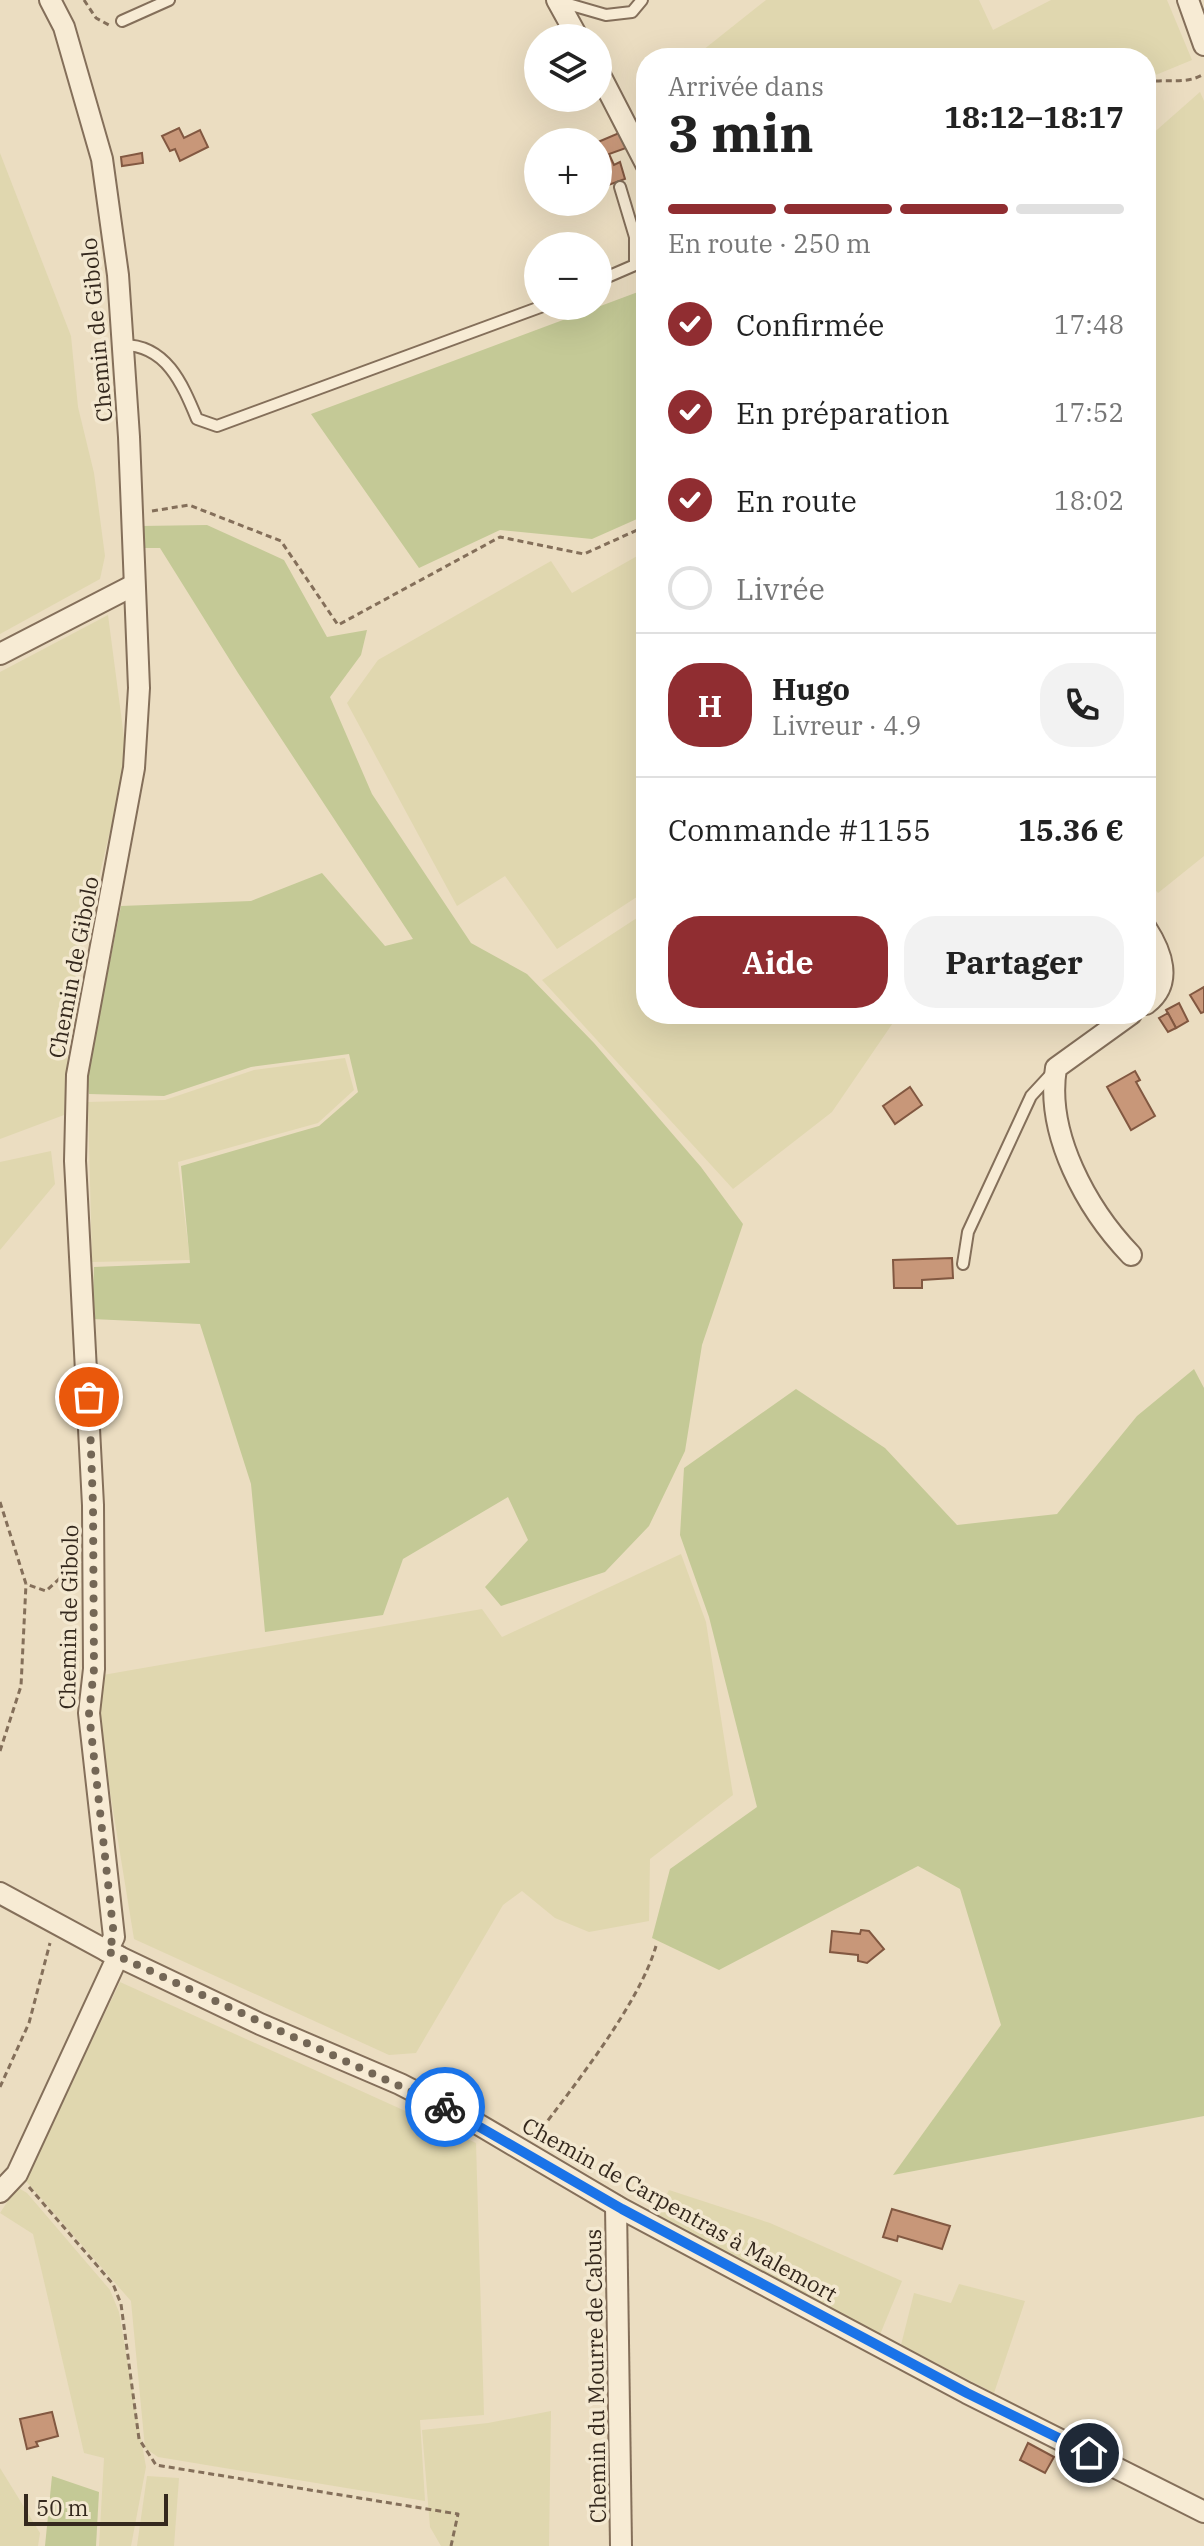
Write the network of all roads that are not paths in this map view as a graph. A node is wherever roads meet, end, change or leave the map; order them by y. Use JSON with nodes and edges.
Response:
{"nodes":[{"id":1,"x":50,"y":0,"type":"edge"},
{"id":2,"x":169,"y":0,"type":"edge"},
{"id":3,"x":642,"y":0,"type":"edge"},
{"id":4,"x":1188,"y":0,"type":"edge"},
{"id":5,"x":570,"y":5,"type":"edge"},
{"id":6,"x":122,"y":21,"type":"road end"},
{"id":7,"x":1204,"y":45,"type":"edge"},
{"id":8,"x":612,"y":98,"type":"edge"},
{"id":9,"x":636,"y":145,"type":"edge"},
{"id":10,"x":620,"y":187,"type":"dead end"},
{"id":11,"x":612,"y":275,"type":"edge"},
{"id":12,"x":524,"y":313,"type":"edge"},
{"id":13,"x":123,"y":345,"type":"junction"},
{"id":14,"x":134,"y":585,"type":"junction"},
{"id":15,"x":0,"y":654,"type":"edge"},
{"id":16,"x":1156,"y":946,"type":"edge"},
{"id":17,"x":1156,"y":992,"type":"edge"},
{"id":18,"x":1117,"y":1024,"type":"edge"},
{"id":19,"x":1056,"y":1068,"type":"junction"},
{"id":20,"x":1131,"y":1255,"type":"dead end"},
{"id":21,"x":963,"y":1264,"type":"dead end"},
{"id":22,"x":0,"y":1893,"type":"edge"},
{"id":23,"x":112,"y":1954,"type":"junction"},
{"id":24,"x":0,"y":2192,"type":"edge"},
{"id":25,"x":616,"y":2206,"type":"junction"},
{"id":26,"x":1204,"y":2512,"type":"edge"},
{"id":27,"x":621,"y":2546,"type":"edge"}],
"edges":[{"from":1,"to":13,"type":"street","name":"Chemin de Gibolo"},
{"from":2,"to":6,"type":"lane"},
{"from":3,"to":5,"type":"lane"},
{"from":4,"to":7,"type":"street"},
{"from":8,"to":9,"type":"street"},
{"from":10,"to":11,"type":"lane"},
{"from":12,"to":13,"type":"lane"},
{"from":13,"to":14,"type":"street","name":"Chemin de Gibolo"},
{"from":14,"to":15,"type":"street"},
{"from":14,"to":23,"type":"street","name":"Chemin de Gibolo"},
{"from":16,"to":17,"type":"street"},
{"from":18,"to":19,"type":"street"},
{"from":19,"to":20,"type":"street"},
{"from":19,"to":21,"type":"lane"},
{"from":22,"to":23,"type":"street","name":"Chemin de Carpentras à Malemort"},
{"from":23,"to":24,"type":"street","name":"Chemin de Gibolo"},
{"from":23,"to":25,"type":"street","name":"Chemin de Carpentras à Malemort"},
{"from":25,"to":26,"type":"street","name":"Chemin de Carpentras à Malemort"},
{"from":25,"to":27,"type":"street","name":"Chemin du Mourre de Cabus"}]}
